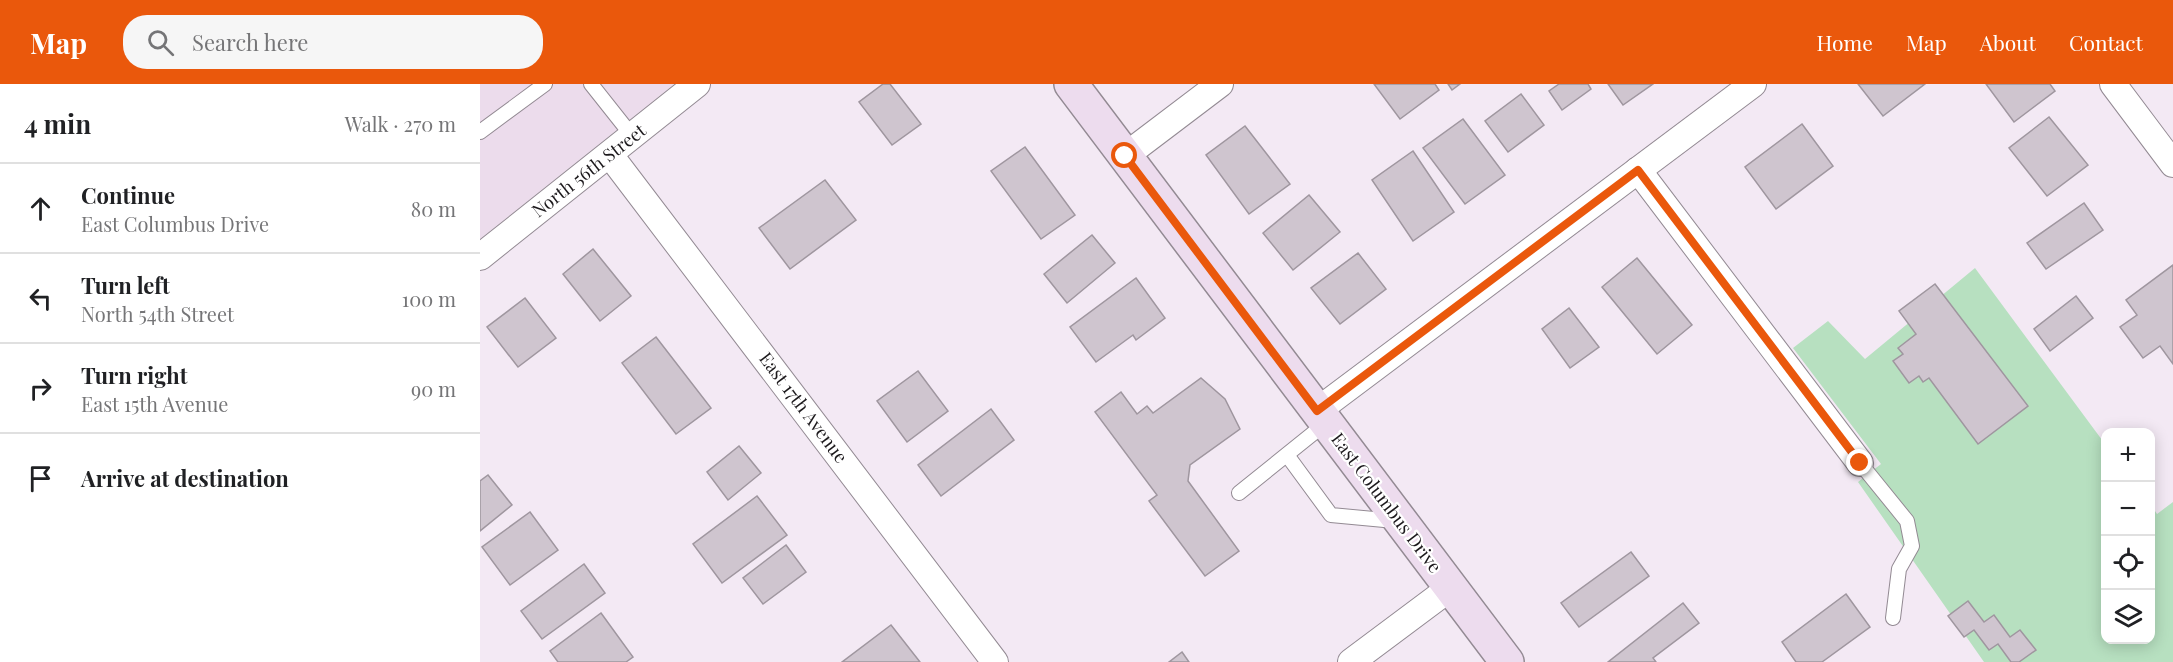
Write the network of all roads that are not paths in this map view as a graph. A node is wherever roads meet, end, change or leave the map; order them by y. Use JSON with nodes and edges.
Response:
{"nodes":[{"id":1,"x":545,"y":84,"type":"edge"},
{"id":2,"x":591,"y":84,"type":"edge"},
{"id":3,"x":697,"y":84,"type":"edge"},
{"id":4,"x":1071,"y":84,"type":"edge"},
{"id":5,"x":1220,"y":84,"type":"edge"},
{"id":6,"x":1753,"y":84,"type":"edge"},
{"id":7,"x":2113,"y":84,"type":"edge"},
{"id":8,"x":480,"y":132,"type":"edge"},
{"id":9,"x":633,"y":136,"type":"junction"},
{"id":10,"x":610,"y":155,"type":"junction"},
{"id":11,"x":1125,"y":156,"type":"junction"},
{"id":12,"x":2173,"y":164,"type":"edge"},
{"id":13,"x":1638,"y":170,"type":"junction"},
{"id":14,"x":480,"y":257,"type":"edge"},
{"id":15,"x":1321,"y":417,"type":"junction"},
{"id":16,"x":1287,"y":455,"type":"junction"},
{"id":17,"x":1860,"y":463,"type":"joint"},
{"id":18,"x":1239,"y":492,"type":"dead end"},
{"id":19,"x":1400,"y":521,"type":"junction"},
{"id":20,"x":1450,"y":588,"type":"junction"},
{"id":21,"x":1893,"y":618,"type":"dead end"},
{"id":22,"x":995,"y":662,"type":"edge"},
{"id":23,"x":1351,"y":662,"type":"edge"},
{"id":24,"x":1507,"y":662,"type":"edge"}],
"edges":[{"from":1,"to":8,"type":"lane"},
{"from":2,"to":9,"type":"lane"},
{"from":3,"to":9,"type":"street","name":"North 56th Street"},
{"from":4,"to":11,"type":"main road","name":"East Columbus Drive"},
{"from":5,"to":11,"type":"street"},
{"from":6,"to":13,"type":"street"},
{"from":7,"to":12,"type":"street"},
{"from":9,"to":10,"type":"street","name":"North 56th Street"},
{"from":10,"to":14,"type":"street","name":"North 56th Street"},
{"from":10,"to":22,"type":"street","name":"East 17th Avenue"},
{"from":11,"to":15,"type":"main road","name":"East Columbus Drive"},
{"from":13,"to":15,"type":"street"},
{"from":13,"to":17,"type":"street"},
{"from":15,"to":16,"type":"lane"},
{"from":15,"to":19,"type":"main road","name":"East Columbus Drive"},
{"from":16,"to":18,"type":"lane"},
{"from":16,"to":19,"type":"lane"},
{"from":17,"to":21,"type":"lane"},
{"from":19,"to":20,"type":"main road","name":"East Columbus Drive"},
{"from":20,"to":23,"type":"street"},
{"from":20,"to":24,"type":"main road","name":"East Columbus Drive"}]}
